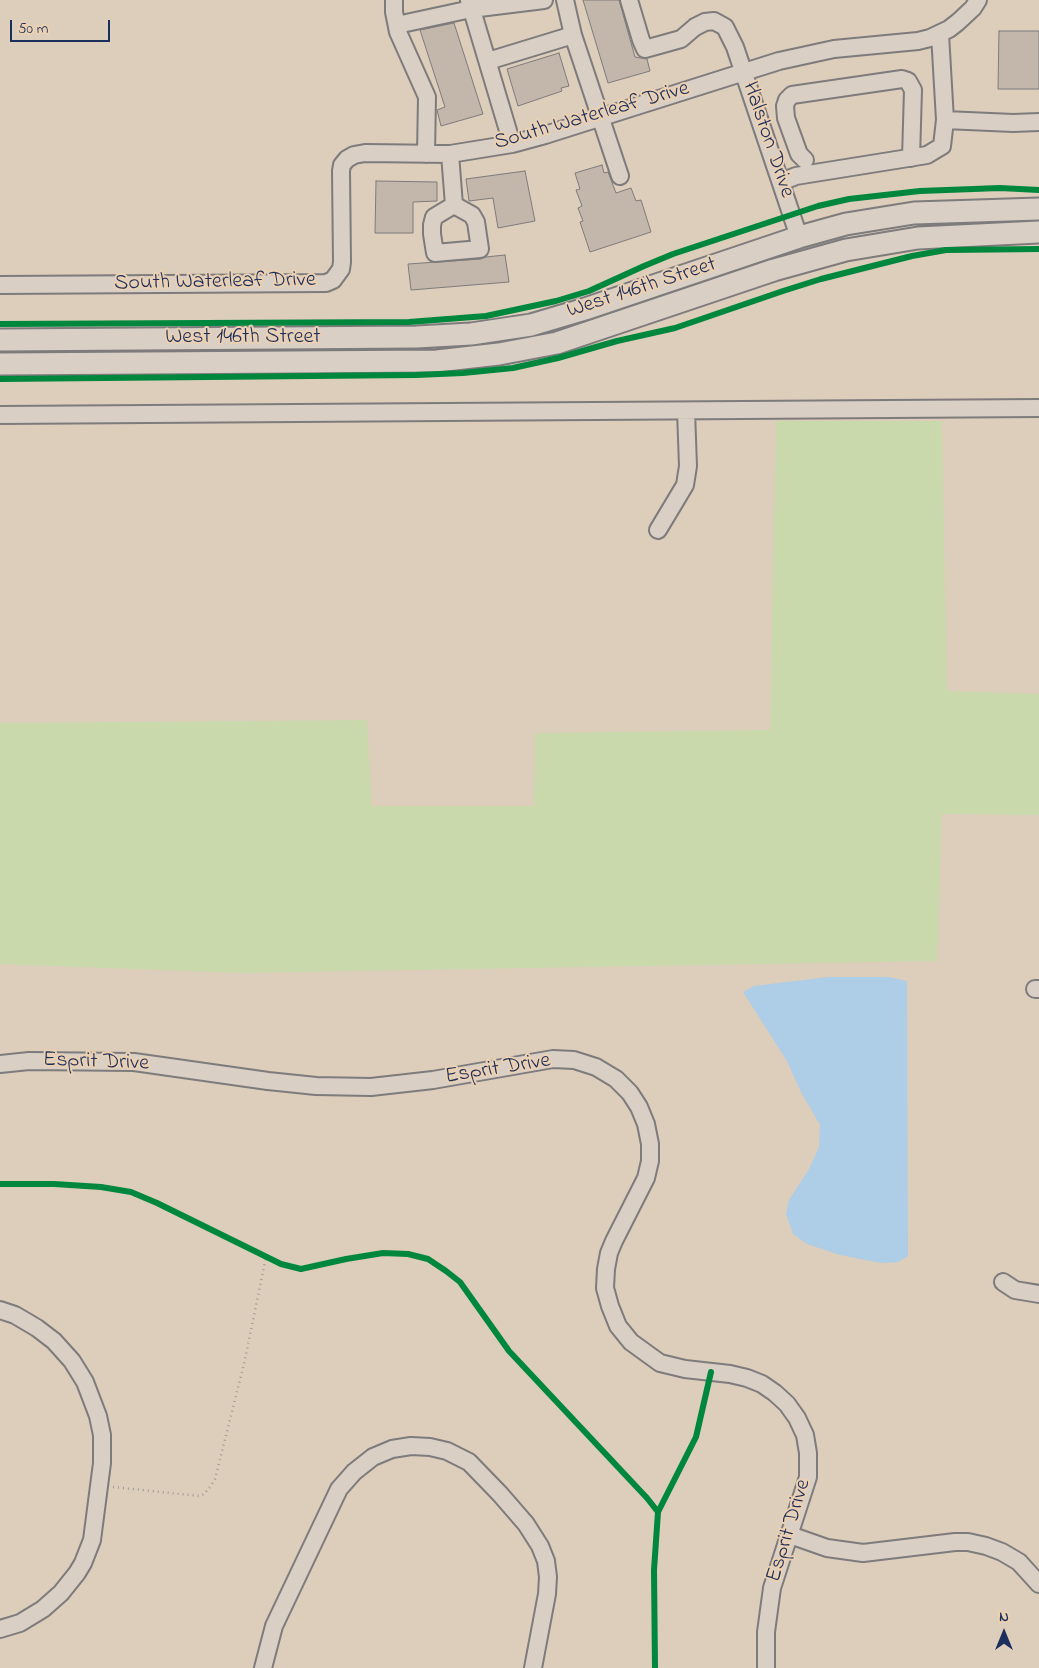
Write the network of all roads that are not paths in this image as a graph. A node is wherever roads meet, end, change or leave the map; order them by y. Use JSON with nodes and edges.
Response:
{"nodes":[{"id":1,"x":394,"y":0,"type":"edge"},
{"id":2,"x":544,"y":0,"type":"edge"},
{"id":3,"x":565,"y":0,"type":"edge"},
{"id":4,"x":629,"y":0,"type":"edge"},
{"id":5,"x":978,"y":0,"type":"edge"},
{"id":6,"x":470,"y":4,"type":"edge"},
{"id":7,"x":397,"y":25,"type":"junction"},
{"id":8,"x":940,"y":34,"type":"junction"},
{"id":9,"x":573,"y":35,"type":"junction"},
{"id":10,"x":488,"y":60,"type":"junction"},
{"id":11,"x":744,"y":72,"type":"junction"},
{"id":12,"x":600,"y":118,"type":"junction"},
{"id":13,"x":945,"y":120,"type":"junction"},
{"id":14,"x":1039,"y":122,"type":"edge"},
{"id":15,"x":512,"y":144,"type":"junction"},
{"id":16,"x":426,"y":154,"type":"junction"},
{"id":17,"x":450,"y":154,"type":"junction"},
{"id":18,"x":912,"y":158,"type":"junction"},
{"id":19,"x":806,"y":167,"type":"junction"},
{"id":20,"x":620,"y":176,"type":"dead end"},
{"id":21,"x":781,"y":182,"type":"junction"},
{"id":22,"x":454,"y":205,"type":"dead end"},
{"id":23,"x":1039,"y":209,"type":"edge"},
{"id":24,"x":1039,"y":232,"type":"edge"},
{"id":25,"x":799,"y":237,"type":"junction"},
{"id":26,"x":0,"y":285,"type":"edge"},
{"id":27,"x":0,"y":340,"type":"edge"},
{"id":28,"x":0,"y":364,"type":"edge"},
{"id":29,"x":1032,"y":408,"type":"edge"},
{"id":30,"x":686,"y":411,"type":"junction"},
{"id":31,"x":0,"y":415,"type":"edge"},
{"id":32,"x":658,"y":530,"type":"dead end"},
{"id":33,"x":0,"y":1064,"type":"edge"},
{"id":34,"x":1003,"y":1282,"type":"dead end"},
{"id":35,"x":1039,"y":1294,"type":"edge"},
{"id":36,"x":0,"y":1310,"type":"edge"},
{"id":37,"x":790,"y":1535,"type":"junction"},
{"id":38,"x":1039,"y":1584,"type":"edge"},
{"id":39,"x":0,"y":1629,"type":"edge"},
{"id":40,"x":263,"y":1668,"type":"edge"},
{"id":41,"x":533,"y":1668,"type":"edge"},
{"id":42,"x":766,"y":1668,"type":"edge"}],
"edges":[{"from":1,"to":7,"type":"street"},
{"from":2,"to":6,"type":"street"},
{"from":3,"to":9,"type":"street"},
{"from":4,"to":11,"type":"street","name":"Halston Drive"},
{"from":5,"to":8,"type":"street","name":"South Waterleaf Drive"},
{"from":6,"to":7,"type":"street"},
{"from":6,"to":10,"type":"street"},
{"from":7,"to":16,"type":"street"},
{"from":8,"to":11,"type":"street","name":"South Waterleaf Drive"},
{"from":8,"to":13,"type":"street"},
{"from":9,"to":10,"type":"street"},
{"from":9,"to":12,"type":"street"},
{"from":10,"to":15,"type":"street"},
{"from":11,"to":12,"type":"street","name":"South Waterleaf Drive"},
{"from":11,"to":21,"type":"street","name":"Halston Drive"},
{"from":12,"to":15,"type":"street","name":"South Waterleaf Drive"},
{"from":12,"to":20,"type":"street"},
{"from":13,"to":14,"type":"street"},
{"from":13,"to":18,"type":"street"},
{"from":15,"to":17,"type":"street","name":"South Waterleaf Drive"},
{"from":16,"to":17,"type":"street","name":"South Waterleaf Drive"},
{"from":16,"to":26,"type":"street","name":"South Waterleaf Drive"},
{"from":17,"to":22,"type":"street"},
{"from":18,"to":19,"type":"street"},
{"from":18,"to":19,"type":"street"},
{"from":19,"to":21,"type":"street"},
{"from":21,"to":25,"type":"street","name":"Halston Drive"},
{"from":23,"to":25,"type":"main road","name":"West 146th Street"},
{"from":24,"to":28,"type":"main road","name":"West 146th Street"},
{"from":25,"to":27,"type":"main road","name":"West 146th Street"},
{"from":29,"to":30,"type":"street"},
{"from":30,"to":31,"type":"street"},
{"from":30,"to":32,"type":"street"},
{"from":33,"to":37,"type":"street","name":"Esprit Drive"},
{"from":34,"to":35,"type":"street"},
{"from":36,"to":39,"type":"street"},
{"from":37,"to":38,"type":"street"},
{"from":37,"to":42,"type":"street","name":"Esprit Drive"},
{"from":40,"to":41,"type":"street"}]}
